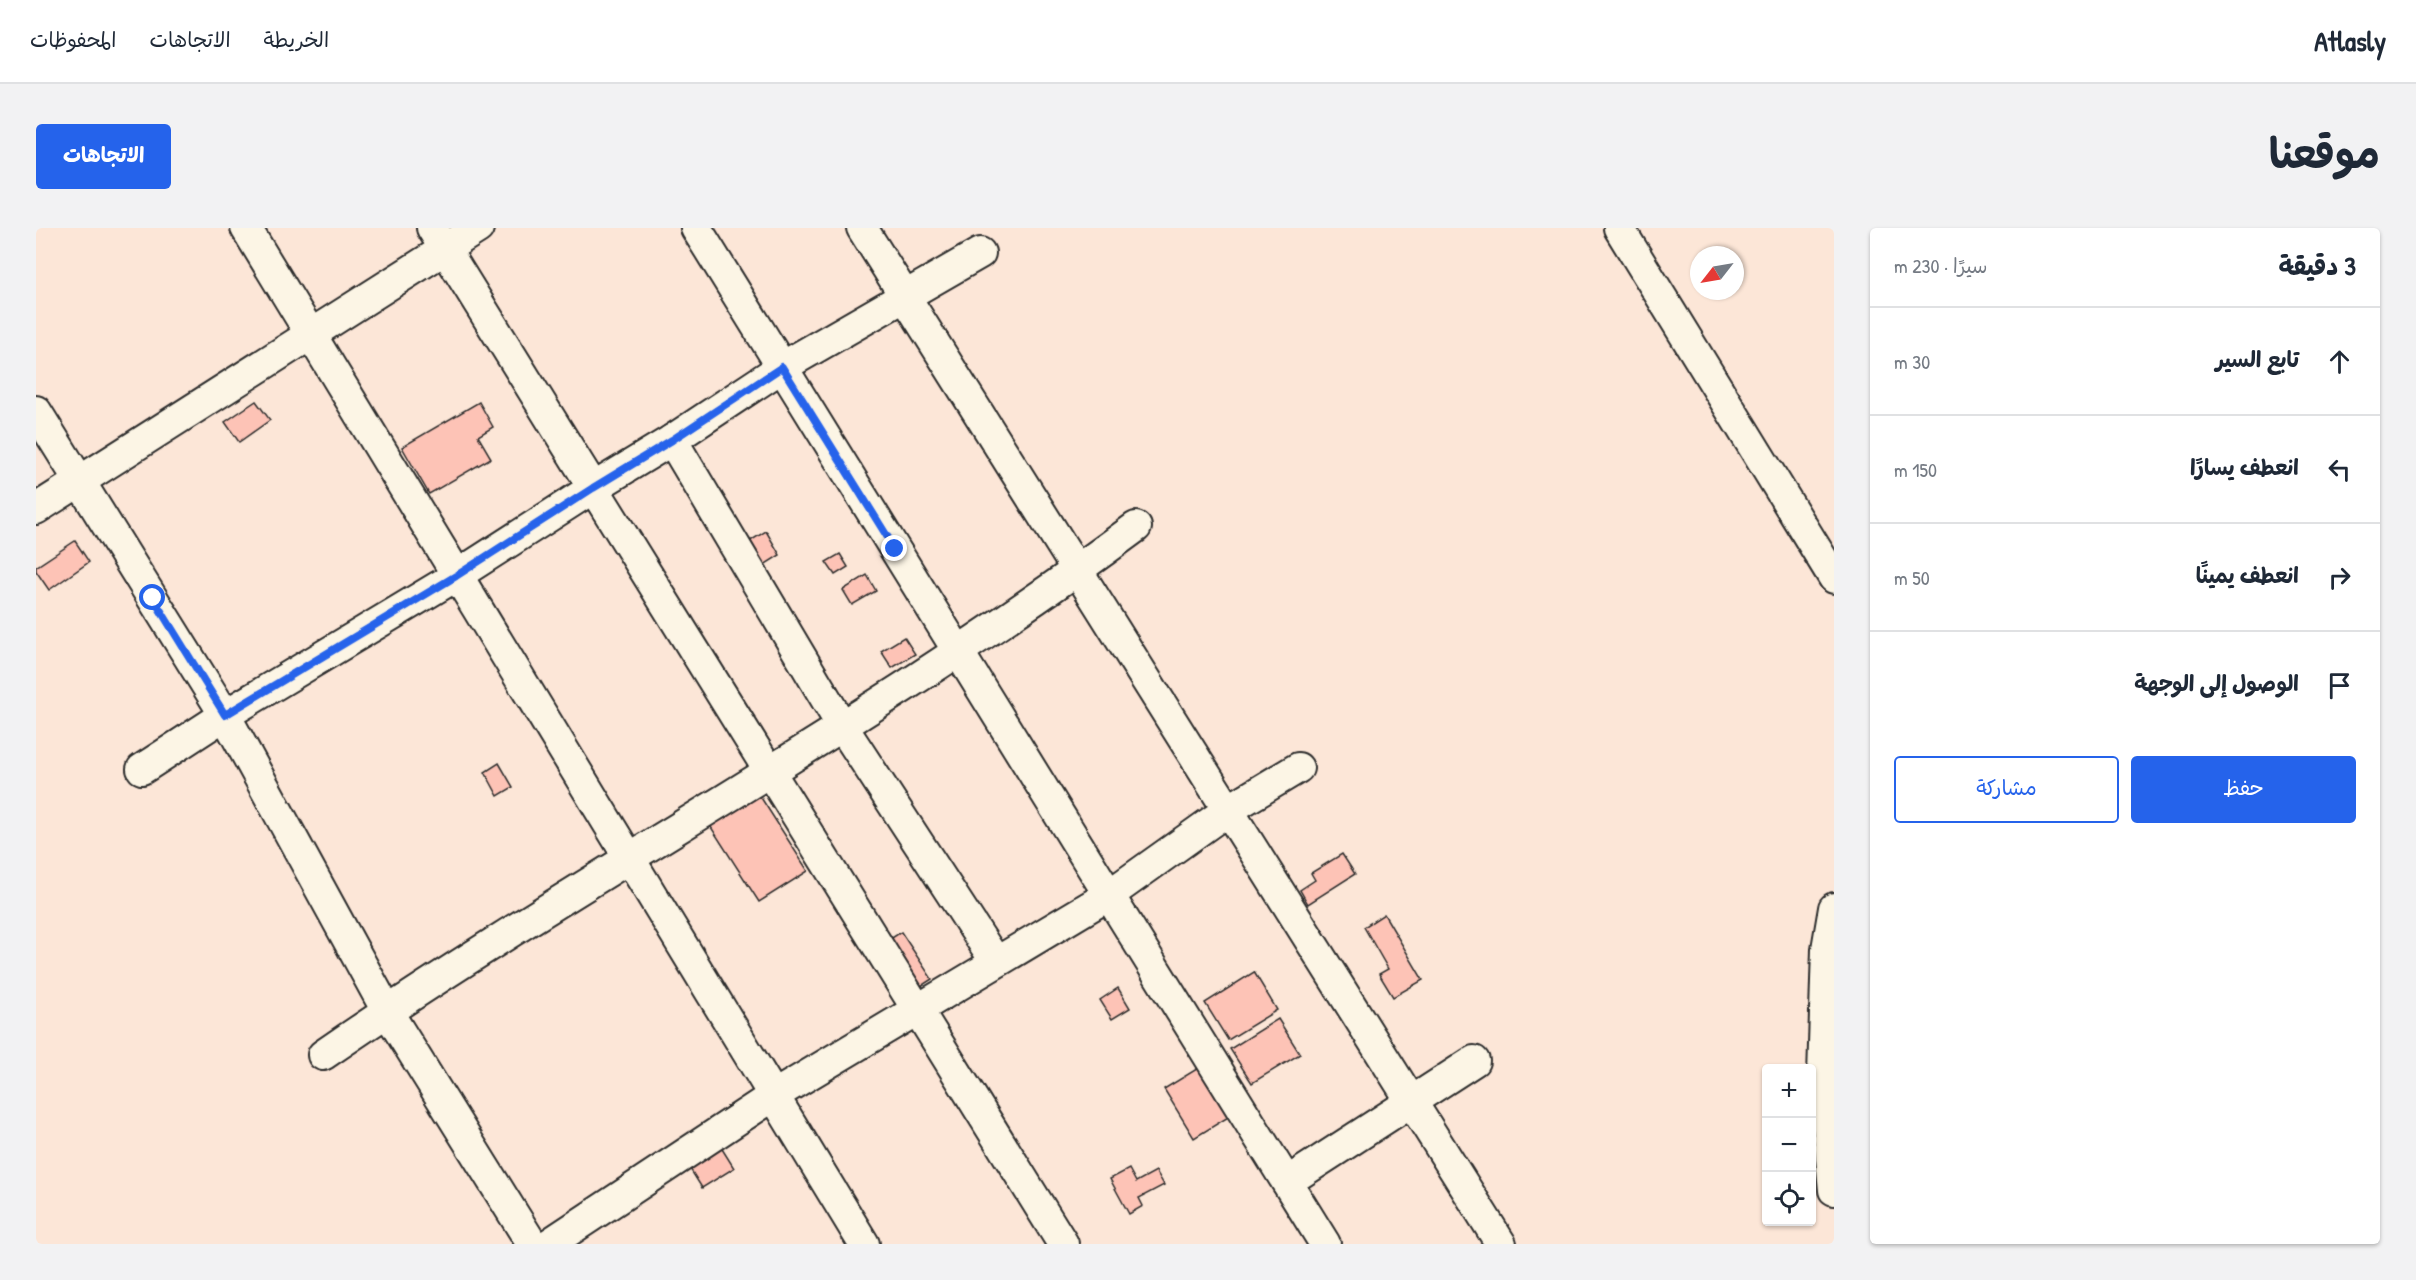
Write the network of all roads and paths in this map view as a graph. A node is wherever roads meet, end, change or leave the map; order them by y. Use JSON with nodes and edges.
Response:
{"nodes":[{"id":1,"x":246,"y":228,"type":"edge"},
{"id":2,"x":478,"y":228,"type":"edge"},
{"id":3,"x":696,"y":228,"type":"edge"},
{"id":4,"x":862,"y":228,"type":"edge"},
{"id":5,"x":1619,"y":228,"type":"edge"},
{"id":6,"x":439,"y":238,"type":"edge"},
{"id":7,"x":980,"y":253,"type":"dead end"},
{"id":8,"x":906,"y":297,"type":"junction"},
{"id":9,"x":309,"y":335,"type":"junction"},
{"id":10,"x":782,"y":367,"type":"junction"},
{"id":11,"x":36,"y":411,"type":"edge"},
{"id":12,"x":672,"y":440,"type":"junction"},
{"id":13,"x":81,"y":480,"type":"junction"},
{"id":14,"x":593,"y":488,"type":"junction"},
{"id":15,"x":36,"y":509,"type":"edge"},
{"id":16,"x":1136,"y":527,"type":"dead end"},
{"id":17,"x":1077,"y":571,"type":"junction"},
{"id":18,"x":456,"y":576,"type":"junction"},
{"id":19,"x":1834,"y":578,"type":"edge"},
{"id":20,"x":957,"y":651,"type":"junction"},
{"id":21,"x":225,"y":715,"type":"junction"},
{"id":22,"x":842,"y":726,"type":"junction"},
{"id":23,"x":1298,"y":768,"type":"dead end"},
{"id":24,"x":142,"y":769,"type":"dead end"},
{"id":25,"x":771,"y":773,"type":"junction"},
{"id":26,"x":1228,"y":810,"type":"junction"},
{"id":27,"x":628,"y":859,"type":"junction"},
{"id":28,"x":1109,"y":895,"type":"junction"},
{"id":29,"x":1834,"y":908,"type":"edge"},
{"id":30,"x":996,"y":963,"type":"junction"},
{"id":31,"x":917,"y":1010,"type":"junction"},
{"id":32,"x":387,"y":1011,"type":"junction"},
{"id":33,"x":323,"y":1055,"type":"dead end"},
{"id":34,"x":1474,"y":1061,"type":"dead end"},
{"id":35,"x":773,"y":1096,"type":"junction"},
{"id":36,"x":1412,"y":1102,"type":"junction"},
{"id":37,"x":1287,"y":1182,"type":"junction"},
{"id":38,"x":1834,"y":1190,"type":"edge"},
{"id":39,"x":532,"y":1244,"type":"edge"},
{"id":40,"x":549,"y":1244,"type":"edge"},
{"id":41,"x":864,"y":1244,"type":"edge"},
{"id":42,"x":1063,"y":1244,"type":"edge"},
{"id":43,"x":1325,"y":1244,"type":"edge"},
{"id":44,"x":1501,"y":1244,"type":"edge"}],
"edges":[{"from":1,"to":9,"type":"street"},
{"from":2,"to":6,"type":"street"},
{"from":3,"to":10,"type":"street"},
{"from":4,"to":8,"type":"street"},
{"from":5,"to":19,"type":"street"},
{"from":6,"to":9,"type":"street"},
{"from":6,"to":14,"type":"street"},
{"from":7,"to":8,"type":"street"},
{"from":8,"to":10,"type":"street"},
{"from":8,"to":17,"type":"street"},
{"from":9,"to":13,"type":"street"},
{"from":9,"to":18,"type":"street"},
{"from":10,"to":12,"type":"street"},
{"from":10,"to":20,"type":"street"},
{"from":11,"to":13,"type":"street"},
{"from":12,"to":14,"type":"street"},
{"from":12,"to":22,"type":"street"},
{"from":13,"to":15,"type":"street"},
{"from":13,"to":21,"type":"street"},
{"from":14,"to":18,"type":"street"},
{"from":14,"to":25,"type":"street"},
{"from":16,"to":17,"type":"street"},
{"from":17,"to":20,"type":"street"},
{"from":17,"to":26,"type":"street"},
{"from":18,"to":21,"type":"street"},
{"from":18,"to":27,"type":"street"},
{"from":20,"to":22,"type":"street"},
{"from":20,"to":28,"type":"street"},
{"from":21,"to":24,"type":"street"},
{"from":21,"to":32,"type":"street"},
{"from":22,"to":25,"type":"street"},
{"from":22,"to":30,"type":"street"},
{"from":23,"to":26,"type":"street"},
{"from":25,"to":27,"type":"street"},
{"from":25,"to":31,"type":"street"},
{"from":26,"to":28,"type":"street"},
{"from":26,"to":36,"type":"street"},
{"from":27,"to":32,"type":"street"},
{"from":27,"to":35,"type":"street"},
{"from":28,"to":30,"type":"street"},
{"from":28,"to":37,"type":"street"},
{"from":29,"to":38,"type":"street"},
{"from":30,"to":31,"type":"street"},
{"from":31,"to":35,"type":"street"},
{"from":31,"to":42,"type":"street"},
{"from":32,"to":33,"type":"street"},
{"from":32,"to":39,"type":"street"},
{"from":34,"to":36,"type":"street"},
{"from":35,"to":40,"type":"street"},
{"from":35,"to":41,"type":"street"},
{"from":36,"to":37,"type":"street"},
{"from":36,"to":44,"type":"street"},
{"from":37,"to":43,"type":"street"}]}
